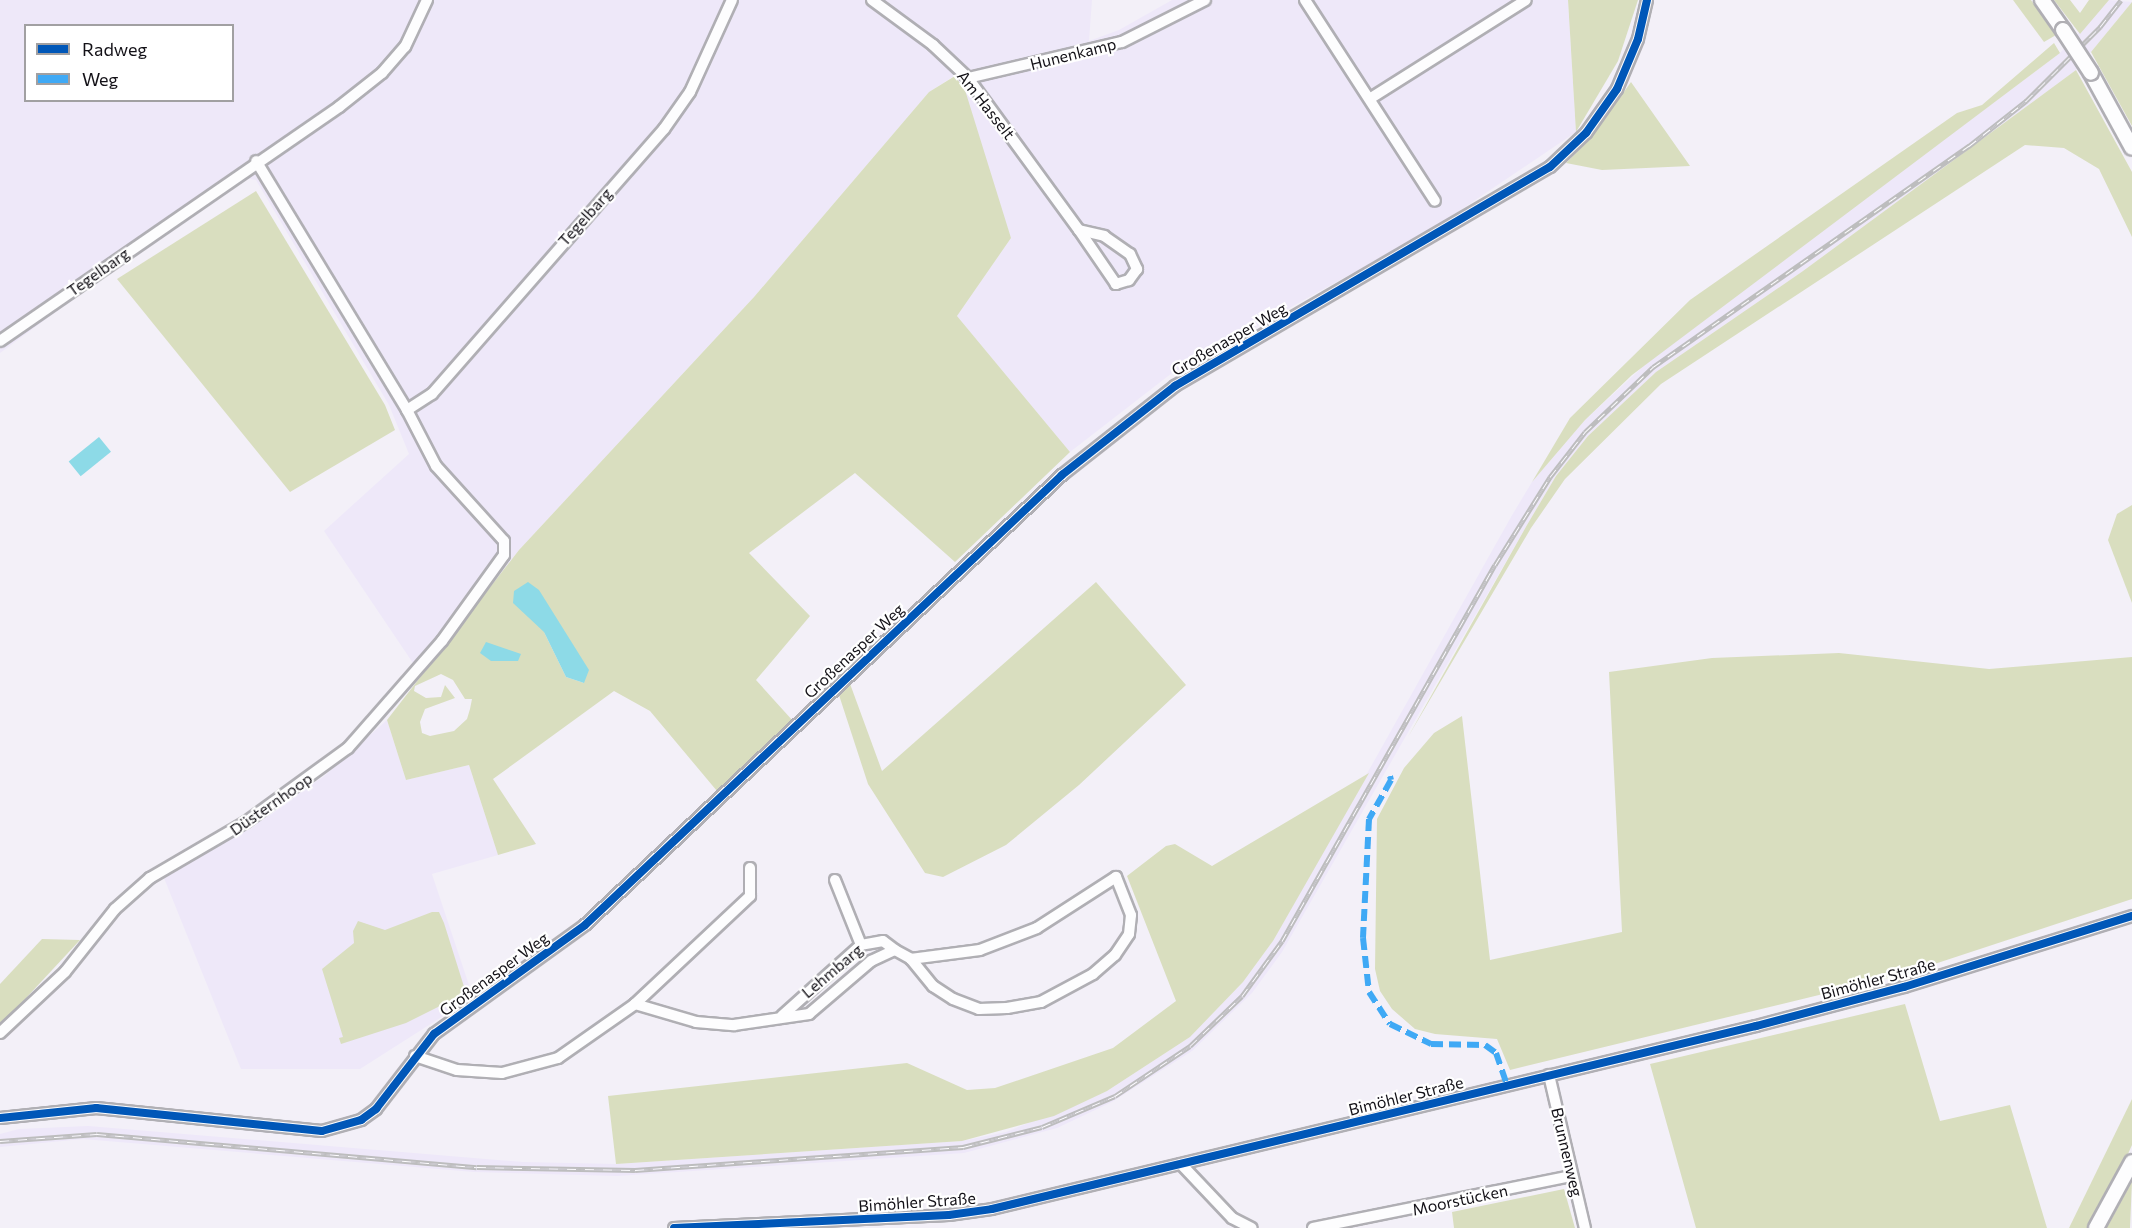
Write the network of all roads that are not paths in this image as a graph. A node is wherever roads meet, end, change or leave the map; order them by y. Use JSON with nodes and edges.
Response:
{"nodes":[{"id":1,"x":427,"y":0,"type":"edge"},
{"id":2,"x":732,"y":0,"type":"edge"},
{"id":3,"x":872,"y":0,"type":"edge"},
{"id":4,"x":1205,"y":0,"type":"edge"},
{"id":5,"x":1305,"y":0,"type":"edge"},
{"id":6,"x":1526,"y":0,"type":"edge"},
{"id":7,"x":1647,"y":0,"type":"edge"},
{"id":8,"x":2042,"y":0,"type":"edge"},
{"id":9,"x":968,"y":78,"type":"junction"},
{"id":10,"x":1371,"y":98,"type":"junction"},
{"id":11,"x":2132,"y":148,"type":"edge"},
{"id":12,"x":256,"y":161,"type":"junction"},
{"id":13,"x":1435,"y":201,"type":"dead end"},
{"id":14,"x":1079,"y":230,"type":"junction"},
{"id":15,"x":0,"y":341,"type":"edge"},
{"id":16,"x":407,"y":410,"type":"junction"},
{"id":17,"x":750,"y":868,"type":"dead end"},
{"id":18,"x":835,"y":880,"type":"dead end"},
{"id":19,"x":2132,"y":916,"type":"edge"},
{"id":20,"x":861,"y":945,"type":"junction"},
{"id":21,"x":895,"y":950,"type":"junction"},
{"id":22,"x":911,"y":959,"type":"junction"},
{"id":23,"x":635,"y":1004,"type":"junction"},
{"id":24,"x":782,"y":1016,"type":"junction"},
{"id":25,"x":0,"y":1033,"type":"edge"},
{"id":26,"x":415,"y":1056,"type":"junction"},
{"id":27,"x":1549,"y":1075,"type":"junction"},
{"id":28,"x":0,"y":1118,"type":"edge"},
{"id":29,"x":2132,"y":1162,"type":"edge"},
{"id":30,"x":1181,"y":1164,"type":"junction"},
{"id":31,"x":1572,"y":1176,"type":"junction"},
{"id":32,"x":926,"y":1222,"type":"edge"},
{"id":33,"x":674,"y":1228,"type":"edge"},
{"id":34,"x":1252,"y":1228,"type":"edge"},
{"id":35,"x":1313,"y":1228,"type":"edge"},
{"id":36,"x":1585,"y":1228,"type":"edge"},
{"id":37,"x":2096,"y":1228,"type":"edge"}],
"edges":[{"from":1,"to":12,"type":"street","name":"Tegelbarg"},
{"from":2,"to":16,"type":"street","name":"Tegelbarg"},
{"from":3,"to":9,"type":"street","name":"Am Hasselt"},
{"from":4,"to":9,"type":"street","name":"Hunenkamp"},
{"from":5,"to":10,"type":"street"},
{"from":6,"to":10,"type":"street"},
{"from":7,"to":26,"type":"street","name":"Großenasper Weg"},
{"from":8,"to":11,"type":"main road","bridge":true},
{"from":9,"to":14,"type":"street","name":"Am Hasselt"},
{"from":10,"to":13,"type":"street"},
{"from":12,"to":15,"type":"street","name":"Tegelbarg"},
{"from":12,"to":16,"type":"street"},
{"from":14,"to":14,"type":"street","name":"Am Hasselt"},
{"from":16,"to":25,"type":"street","name":"Düsternhoop"},
{"from":17,"to":23,"type":"street"},
{"from":18,"to":20,"type":"street"},
{"from":19,"to":27,"type":"street","name":"Bimöhler Straße"},
{"from":20,"to":21,"type":"street","name":"Lehmbarg"},
{"from":20,"to":24,"type":"street","name":"Lehmbarg"},
{"from":21,"to":22,"type":"street"},
{"from":21,"to":24,"type":"street","name":"Lehmbarg"},
{"from":22,"to":22,"type":"street"},
{"from":23,"to":24,"type":"street","name":"Lehmbarg"},
{"from":23,"to":26,"type":"street"},
{"from":26,"to":28,"type":"street","name":"Großenasper Weg"},
{"from":27,"to":30,"type":"street","name":"Bimöhler Straße"},
{"from":27,"to":31,"type":"street","name":"Brunnenweg"},
{"from":29,"to":37,"type":"main road"},
{"from":30,"to":32,"type":"street","name":"Bimöhler Straße"},
{"from":30,"to":34,"type":"street"},
{"from":31,"to":35,"type":"street","name":"Moorstücken"},
{"from":31,"to":36,"type":"street","name":"Brunnenweg"},
{"from":32,"to":33,"type":"street","name":"Bimöhler Straße"}]}
